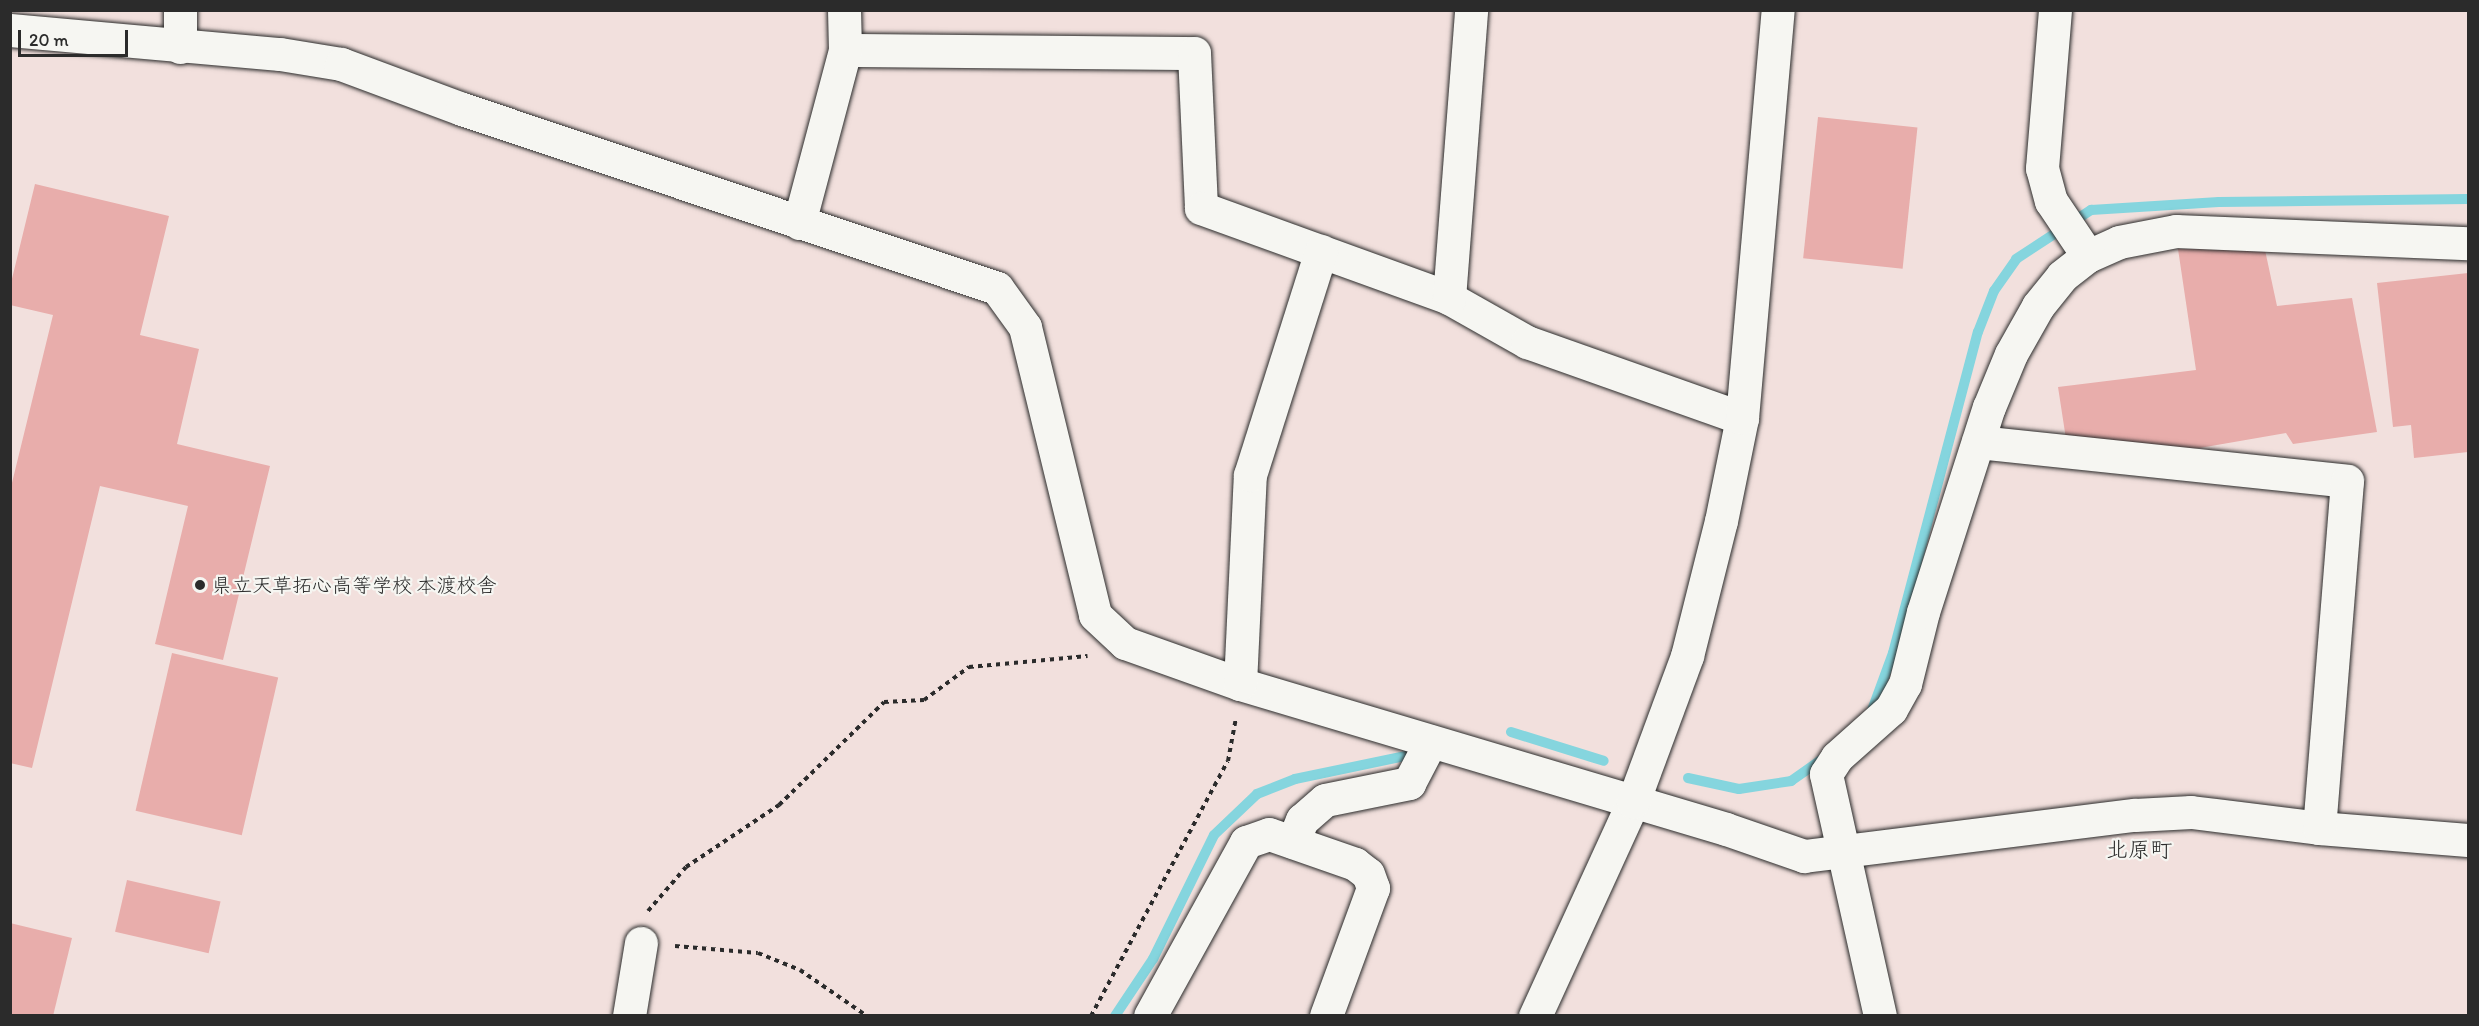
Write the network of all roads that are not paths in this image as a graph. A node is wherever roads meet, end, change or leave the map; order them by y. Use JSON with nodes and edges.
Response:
{"nodes":[{"id":1,"x":180,"y":10,"type":"edge"},
{"id":2,"x":844,"y":10,"type":"edge"},
{"id":3,"x":1471,"y":10,"type":"edge"},
{"id":4,"x":1778,"y":10,"type":"edge"},
{"id":5,"x":2055,"y":10,"type":"edge"},
{"id":6,"x":10,"y":30,"type":"edge"},
{"id":7,"x":180,"y":47,"type":"junction"},
{"id":8,"x":844,"y":50,"type":"junction"},
{"id":9,"x":799,"y":223,"type":"junction"},
{"id":10,"x":2074,"y":235,"type":"junction"},
{"id":11,"x":2469,"y":243,"type":"edge"},
{"id":12,"x":1321,"y":251,"type":"junction"},
{"id":13,"x":1449,"y":297,"type":"junction"},
{"id":14,"x":1742,"y":418,"type":"junction"},
{"id":15,"x":1978,"y":442,"type":"junction"},
{"id":16,"x":1240,"y":684,"type":"junction"},
{"id":17,"x":1431,"y":741,"type":"junction"},
{"id":18,"x":1633,"y":802,"type":"junction"},
{"id":19,"x":2319,"y":828,"type":"junction"},
{"id":20,"x":2469,"y":840,"type":"edge"},
{"id":21,"x":1293,"y":842,"type":"junction"},
{"id":22,"x":1841,"y":855,"type":"junction"},
{"id":23,"x":641,"y":943,"type":"road end"},
{"id":24,"x":629,"y":1016,"type":"edge"},
{"id":25,"x":1150,"y":1016,"type":"edge"},
{"id":26,"x":1326,"y":1016,"type":"edge"},
{"id":27,"x":1535,"y":1016,"type":"edge"},
{"id":28,"x":1880,"y":1016,"type":"edge"}],
"edges":[{"from":1,"to":7,"type":"street"},
{"from":2,"to":8,"type":"street"},
{"from":3,"to":13,"type":"street"},
{"from":4,"to":14,"type":"street"},
{"from":5,"to":10,"type":"street"},
{"from":6,"to":7,"type":"street"},
{"from":7,"to":9,"type":"street"},
{"from":8,"to":9,"type":"street"},
{"from":8,"to":12,"type":"street"},
{"from":9,"to":16,"type":"street"},
{"from":10,"to":11,"type":"street"},
{"from":10,"to":15,"type":"street"},
{"from":12,"to":13,"type":"street"},
{"from":12,"to":16,"type":"street"},
{"from":13,"to":14,"type":"street"},
{"from":14,"to":18,"type":"street"},
{"from":15,"to":19,"type":"street"},
{"from":15,"to":22,"type":"street"},
{"from":16,"to":17,"type":"street"},
{"from":17,"to":18,"type":"street"},
{"from":17,"to":21,"type":"street"},
{"from":18,"to":22,"type":"street"},
{"from":18,"to":27,"type":"street"},
{"from":19,"to":20,"type":"street"},
{"from":19,"to":22,"type":"street"},
{"from":21,"to":25,"type":"street"},
{"from":21,"to":26,"type":"street"},
{"from":22,"to":28,"type":"street"},
{"from":23,"to":24,"type":"street"}]}
